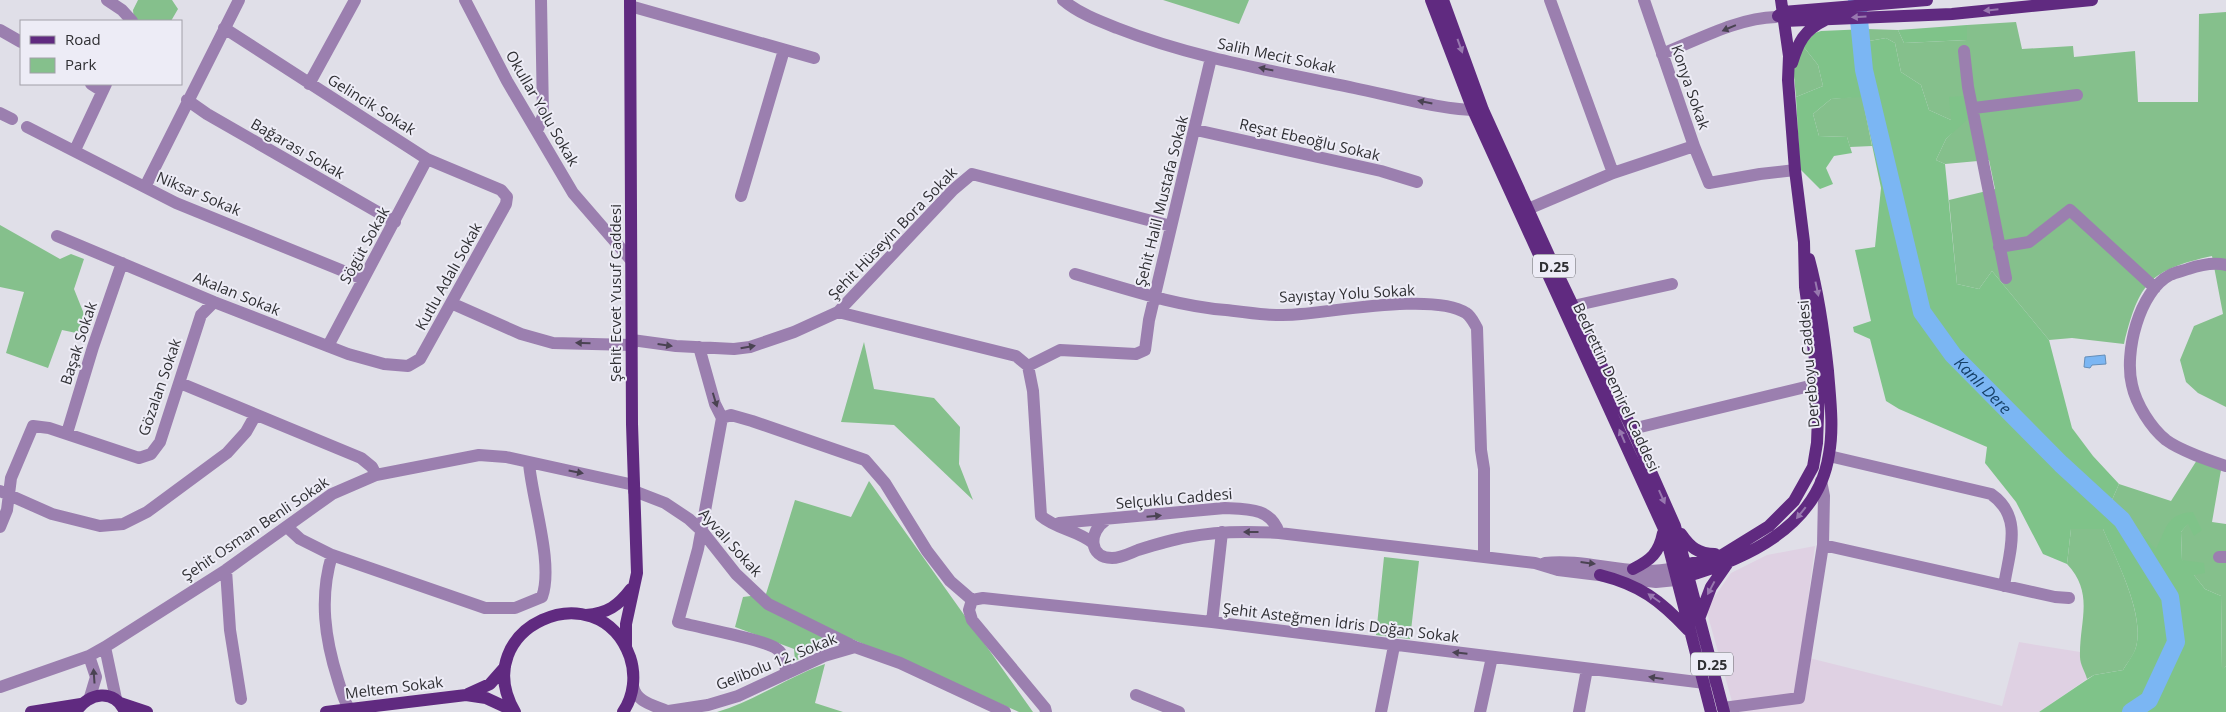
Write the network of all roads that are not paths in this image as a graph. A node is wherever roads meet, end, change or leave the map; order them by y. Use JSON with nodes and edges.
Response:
{"nodes":[{"id":1,"x":107,"y":0,"type":"edge"},
{"id":2,"x":239,"y":0,"type":"edge"},
{"id":3,"x":356,"y":0,"type":"edge"},
{"id":4,"x":465,"y":0,"type":"edge"},
{"id":5,"x":542,"y":0,"type":"edge"},
{"id":6,"x":1431,"y":0,"type":"edge"},
{"id":7,"x":1443,"y":0,"type":"edge"},
{"id":8,"x":1550,"y":0,"type":"edge"},
{"id":9,"x":1644,"y":0,"type":"edge"},
{"id":10,"x":1775,"y":0,"type":"edge"},
{"id":11,"x":1808,"y":0,"type":"edge"},
{"id":12,"x":1927,"y":0,"type":"edge"},
{"id":13,"x":2092,"y":0,"type":"edge"},
{"id":14,"x":1069,"y":2,"type":"edge"},
{"id":15,"x":630,"y":3,"type":"edge"},
{"id":16,"x":1880,"y":11,"type":"junction"},
{"id":17,"x":1781,"y":13,"type":"edge"},
{"id":18,"x":1833,"y":13,"type":"junction"},
{"id":19,"x":131,"y":20,"type":"edge"},
{"id":20,"x":224,"y":28,"type":"junction"},
{"id":21,"x":0,"y":30,"type":"edge"},
{"id":22,"x":20,"y":41,"type":"edge"},
{"id":23,"x":784,"y":50,"type":"junction"},
{"id":24,"x":1964,"y":51,"type":"dead end"},
{"id":25,"x":1662,"y":54,"type":"junction"},
{"id":26,"x":814,"y":58,"type":"dead end"},
{"id":27,"x":1211,"y":58,"type":"junction"},
{"id":28,"x":1788,"y":80,"type":"junction"},
{"id":29,"x":309,"y":84,"type":"junction"},
{"id":30,"x":104,"y":87,"type":"edge"},
{"id":31,"x":2076,"y":95,"type":"dead end"},
{"id":32,"x":187,"y":100,"type":"junction"},
{"id":33,"x":1974,"y":108,"type":"junction"},
{"id":34,"x":1478,"y":110,"type":"junction"},
{"id":35,"x":27,"y":127,"type":"dead end"},
{"id":36,"x":1196,"y":130,"type":"junction"},
{"id":37,"x":537,"y":131,"type":"junction"},
{"id":38,"x":1694,"y":146,"type":"junction"},
{"id":39,"x":74,"y":150,"type":"junction"},
{"id":40,"x":427,"y":158,"type":"junction"},
{"id":41,"x":1795,"y":170,"type":"junction"},
{"id":42,"x":1613,"y":174,"type":"junction"},
{"id":43,"x":1417,"y":182,"type":"dead end"},
{"id":44,"x":144,"y":188,"type":"junction"},
{"id":45,"x":741,"y":196,"type":"dead end"},
{"id":46,"x":507,"y":197,"type":"joint"},
{"id":47,"x":1528,"y":209,"type":"junction"},
{"id":48,"x":395,"y":222,"type":"junction"},
{"id":49,"x":1171,"y":226,"type":"junction"},
{"id":50,"x":602,"y":228,"type":"junction"},
{"id":51,"x":631,"y":233,"type":"junction"},
{"id":52,"x":57,"y":236,"type":"dead end"},
{"id":53,"x":1804,"y":242,"type":"junction"},
{"id":54,"x":1999,"y":247,"type":"junction"},
{"id":55,"x":631,"y":260,"type":"junction"},
{"id":56,"x":122,"y":263,"type":"junction"},
{"id":57,"x":2226,"y":265,"type":"edge"},
{"id":58,"x":1075,"y":274,"type":"dead end"},
{"id":59,"x":2006,"y":278,"type":"dead end"},
{"id":60,"x":363,"y":279,"type":"junction"},
{"id":61,"x":1672,"y":284,"type":"dead end"},
{"id":62,"x":2155,"y":288,"type":"junction"},
{"id":63,"x":1155,"y":296,"type":"junction"},
{"id":64,"x":214,"y":302,"type":"junction"},
{"id":65,"x":452,"y":303,"type":"junction"},
{"id":66,"x":1573,"y":306,"type":"junction"},
{"id":67,"x":838,"y":312,"type":"junction"},
{"id":68,"x":632,"y":342,"type":"junction"},
{"id":69,"x":328,"y":346,"type":"junction"},
{"id":70,"x":699,"y":347,"type":"junction"},
{"id":71,"x":408,"y":366,"type":"joint"},
{"id":72,"x":1028,"y":366,"type":"junction"},
{"id":73,"x":180,"y":383,"type":"junction"},
{"id":74,"x":1818,"y":384,"type":"junction"},
{"id":75,"x":255,"y":416,"type":"junction"},
{"id":76,"x":722,"y":418,"type":"junction"},
{"id":77,"x":1632,"y":429,"type":"junction"},
{"id":78,"x":67,"y":433,"type":"junction"},
{"id":79,"x":1829,"y":456,"type":"junction"},
{"id":80,"x":528,"y":463,"type":"junction"},
{"id":81,"x":2226,"y":466,"type":"edge"},
{"id":82,"x":376,"y":475,"type":"junction"},
{"id":83,"x":1821,"y":481,"type":"junction"},
{"id":84,"x":634,"y":488,"type":"junction"},
{"id":85,"x":5,"y":494,"type":"edge"},
{"id":86,"x":1105,"y":521,"type":"junction"},
{"id":87,"x":1053,"y":523,"type":"junction"},
{"id":88,"x":0,"y":527,"type":"edge"},
{"id":89,"x":287,"y":527,"type":"junction"},
{"id":90,"x":1669,"y":528,"type":"junction"},
{"id":91,"x":702,"y":531,"type":"junction"},
{"id":92,"x":1222,"y":532,"type":"junction"},
{"id":93,"x":1279,"y":532,"type":"junction"},
{"id":94,"x":1093,"y":543,"type":"junction"},
{"id":95,"x":1823,"y":545,"type":"junction"},
{"id":96,"x":332,"y":555,"type":"junction"},
{"id":97,"x":1484,"y":557,"type":"junction"},
{"id":98,"x":1725,"y":559,"type":"junction"},
{"id":99,"x":1540,"y":564,"type":"junction"},
{"id":100,"x":1633,"y":569,"type":"junction"},
{"id":101,"x":226,"y":570,"type":"junction"},
{"id":102,"x":1687,"y":570,"type":"junction"},
{"id":103,"x":1675,"y":574,"type":"junction"},
{"id":104,"x":1600,"y":575,"type":"junction"},
{"id":105,"x":634,"y":585,"type":"junction"},
{"id":106,"x":2004,"y":586,"type":"junction"},
{"id":107,"x":2069,"y":598,"type":"dead end"},
{"id":108,"x":972,"y":600,"type":"junction"},
{"id":109,"x":586,"y":615,"type":"junction"},
{"id":110,"x":1700,"y":616,"type":"junction"},
{"id":111,"x":1212,"y":622,"type":"junction"},
{"id":112,"x":1689,"y":632,"type":"junction"},
{"id":113,"x":626,"y":646,"type":"junction"},
{"id":114,"x":1394,"y":646,"type":"junction"},
{"id":115,"x":105,"y":647,"type":"junction"},
{"id":116,"x":855,"y":647,"type":"junction"},
{"id":117,"x":89,"y":656,"type":"junction"},
{"id":118,"x":1492,"y":656,"type":"junction"},
{"id":119,"x":505,"y":667,"type":"junction"},
{"id":120,"x":1586,"y":669,"type":"junction"},
{"id":121,"x":786,"y":674,"type":"junction"},
{"id":122,"x":1705,"y":683,"type":"junction"},
{"id":123,"x":633,"y":686,"type":"junction"},
{"id":124,"x":0,"y":687,"type":"edge"},
{"id":125,"x":466,"y":695,"type":"junction"},
{"id":126,"x":1136,"y":695,"type":"dead end"},
{"id":127,"x":241,"y":699,"type":"dead end"},
{"id":128,"x":82,"y":704,"type":"edge"},
{"id":129,"x":120,"y":705,"type":"edge"},
{"id":130,"x":710,"y":709,"type":"edge"},
{"id":131,"x":350,"y":710,"type":"edge"},
{"id":132,"x":1719,"y":711,"type":"edge"},
{"id":133,"x":31,"y":712,"type":"edge"},
{"id":134,"x":147,"y":712,"type":"edge"},
{"id":135,"x":326,"y":712,"type":"edge"},
{"id":136,"x":514,"y":712,"type":"edge"},
{"id":137,"x":623,"y":712,"type":"edge"},
{"id":138,"x":664,"y":712,"type":"edge"},
{"id":139,"x":1005,"y":712,"type":"edge"},
{"id":140,"x":1046,"y":712,"type":"edge"},
{"id":141,"x":1178,"y":712,"type":"edge"},
{"id":142,"x":1381,"y":712,"type":"edge"},
{"id":143,"x":1480,"y":712,"type":"edge"},
{"id":144,"x":1579,"y":712,"type":"edge"}],
"edges":[{"from":1,"to":19,"type":"street"},
{"from":2,"to":20,"type":"street"},
{"from":3,"to":29,"type":"street"},
{"from":4,"to":37,"type":"street","name":"Okullar Yolu Sokak"},
{"from":5,"to":37,"type":"street"},
{"from":6,"to":34,"type":"main road","name":"Bedrettin Demirel Caddesi","number":"D.25"},
{"from":7,"to":34,"type":"main road","name":"Bedrettin Demirel Caddesi","number":"D.25","one_way":true},
{"from":8,"to":42,"type":"street"},
{"from":9,"to":25,"type":"street","name":"Konya Sokak"},
{"from":10,"to":17,"type":"main road","name":"Dereboyu Caddesi"},
{"from":11,"to":18,"type":"main road"},
{"from":12,"to":16,"type":"main road"},
{"from":13,"to":16,"type":"main road","one_way":true},
{"from":14,"to":27,"type":"street","name":"Salih Mecit Sokak"},
{"from":15,"to":23,"type":"street"},
{"from":15,"to":51,"type":"main road","name":"Şehit Ecvet Yusuf Caddesi"},
{"from":16,"to":18,"type":"main road"},
{"from":17,"to":18,"type":"main road"},
{"from":17,"to":25,"type":"street","one_way":true},
{"from":17,"to":28,"type":"main road","name":"Dereboyu Caddesi"},
{"from":18,"to":28,"type":"main road"},
{"from":20,"to":29,"type":"street","name":"Gelincik Sokak"},
{"from":20,"to":32,"type":"street"},
{"from":21,"to":22,"type":"street"},
{"from":23,"to":26,"type":"street"},
{"from":23,"to":45,"type":"street"},
{"from":24,"to":33,"type":"street"},
{"from":25,"to":38,"type":"street","name":"Konya Sokak"},
{"from":34,"to":27,"type":"street","name":"Salih Mecit Sokak","one_way":true},
{"from":27,"to":36,"type":"street","name":"Şehit Halil Mustafa Sokak"},
{"from":28,"to":41,"type":"main road","name":"Dereboyu Caddesi"},
{"from":29,"to":40,"type":"street","name":"Gelincik Sokak"},
{"from":30,"to":39,"type":"street"},
{"from":31,"to":33,"type":"street"},
{"from":32,"to":44,"type":"street"},
{"from":32,"to":48,"type":"street","name":"Bağarası Sokak"},
{"from":33,"to":54,"type":"street"},
{"from":34,"to":47,"type":"main road","name":"Bedrettin Demirel Caddesi","number":"D.25"},
{"from":90,"to":34,"type":"main road","name":"Bedrettin Demirel Caddesi","number":"D.25","one_way":true},
{"from":35,"to":39,"type":"street","name":"Niksar Sokak"},
{"from":36,"to":43,"type":"street","name":"Reşat Ebeoğlu Sokak"},
{"from":36,"to":49,"type":"street","name":"Şehit Halil Mustafa Sokak"},
{"from":37,"to":50,"type":"street","name":"Okullar Yolu Sokak"},
{"from":38,"to":41,"type":"street","name":"Konya Sokak"},
{"from":38,"to":42,"type":"street"},
{"from":39,"to":44,"type":"street","name":"Niksar Sokak"},
{"from":40,"to":46,"type":"street","name":"Gelincik Sokak"},
{"from":40,"to":48,"type":"street","name":"Sögüt Sokak"},
{"from":41,"to":53,"type":"main road","name":"Dereboyu Caddesi"},
{"from":42,"to":47,"type":"street"},
{"from":44,"to":60,"type":"street","name":"Niksar Sokak"},
{"from":46,"to":65,"type":"street","name":"Kutlu Adalı Sokak"},
{"from":47,"to":66,"type":"main road","name":"Bedrettin Demirel Caddesi","number":"D.25"},
{"from":48,"to":60,"type":"street","name":"Sögüt Sokak"},
{"from":49,"to":63,"type":"street","name":"Şehit Halil Mustafa Sokak"},
{"from":49,"to":67,"type":"street","name":"Şehit Hüseyin Bora Sokak"},
{"from":50,"to":51,"type":"street"},
{"from":50,"to":55,"type":"street","name":"Okullar Yolu Sokak"},
{"from":51,"to":55,"type":"main road","name":"Şehit Ecvet Yusuf Caddesi"},
{"from":52,"to":56,"type":"street","name":"Akalan Sokak"},
{"from":53,"to":74,"type":"main road","name":"Dereboyu Caddesi"},
{"from":53,"to":79,"type":"main road","name":"Dereboyu Caddesi","one_way":true},
{"from":54,"to":59,"type":"street"},
{"from":54,"to":62,"type":"street"},
{"from":55,"to":68,"type":"main road","name":"Şehit Ecvet Yusuf Caddesi"},
{"from":56,"to":64,"type":"street","name":"Akalan Sokak"},
{"from":56,"to":78,"type":"street","name":"Başak Sokak"},
{"from":57,"to":62,"type":"street"},
{"from":58,"to":63,"type":"street","name":"Sayıştay Yolu Sokak"},
{"from":60,"to":69,"type":"street","name":"Sögüt Sokak"},
{"from":61,"to":66,"type":"street"},
{"from":62,"to":81,"type":"street"},
{"from":63,"to":72,"type":"street","name":"Şehit Halil Mustafa Sokak"},
{"from":63,"to":97,"type":"street","name":"Sayıştay Yolu Sokak"},
{"from":64,"to":69,"type":"street","name":"Akalan Sokak"},
{"from":64,"to":73,"type":"street","name":"Gözalan Sokak"},
{"from":68,"to":65,"type":"street","name":"Şehit Hüseyin Bora Sokak","one_way":true},
{"from":65,"to":71,"type":"street","name":"Kutlu Adalı Sokak"},
{"from":66,"to":77,"type":"main road","name":"Bedrettin Demirel Caddesi","number":"D.25"},
{"from":70,"to":67,"type":"street","name":"Şehit Hüseyin Bora Sokak","one_way":true},
{"from":67,"to":72,"type":"street"},
{"from":68,"to":70,"type":"street","name":"Şehit Hüseyin Bora Sokak","one_way":true},
{"from":68,"to":84,"type":"main road","name":"Şehit Ecvet Yusuf Caddesi"},
{"from":69,"to":71,"type":"street","name":"Akalan Sokak"},
{"from":70,"to":76,"type":"street","one_way":true},
{"from":72,"to":87,"type":"street"},
{"from":73,"to":75,"type":"street"},
{"from":73,"to":78,"type":"street","name":"Gözalan Sokak"},
{"from":74,"to":77,"type":"street"},
{"from":74,"to":98,"type":"main road","name":"Dereboyu Caddesi"},
{"from":75,"to":82,"type":"street"},
{"from":75,"to":85,"type":"street"},
{"from":76,"to":91,"type":"street"},
{"from":76,"to":108,"type":"street"},
{"from":77,"to":90,"type":"main road","name":"Bedrettin Demirel Caddesi","number":"D.25","one_way":true},
{"from":78,"to":85,"type":"street","name":"Gözalan Sokak"},
{"from":79,"to":83,"type":"main road","name":"Dereboyu Caddesi"},
{"from":79,"to":106,"type":"street"},
{"from":80,"to":82,"type":"street","name":"Şehit Osman Benli Sokak"},
{"from":80,"to":84,"type":"street","name":"Şehit Osman Benli Sokak","one_way":true},
{"from":80,"to":96,"type":"street"},
{"from":82,"to":89,"type":"street","name":"Şehit Osman Benli Sokak"},
{"from":83,"to":95,"type":"street"},
{"from":83,"to":98,"type":"main road","name":"Dereboyu Caddesi","one_way":true},
{"from":84,"to":91,"type":"street","name":"Ayvalı Sokak"},
{"from":84,"to":105,"type":"main road","name":"Şehit Ecvet Yusuf Caddesi"},
{"from":85,"to":88,"type":"street"},
{"from":86,"to":87,"type":"street"},
{"from":86,"to":93,"type":"street","name":"Selçuklu Caddesi","one_way":true},
{"from":86,"to":94,"type":"street","name":"Selçuklu Caddesi"},
{"from":87,"to":94,"type":"street"},
{"from":89,"to":96,"type":"street"},
{"from":89,"to":101,"type":"street","name":"Şehit Osman Benli Sokak"},
{"from":90,"to":98,"type":"main road"},
{"from":90,"to":100,"type":"main road"},
{"from":90,"to":102,"type":"main road","name":"Bedrettin Demirel Caddesi","number":"D.25"},
{"from":90,"to":103,"type":"main road","name":"Bedrettin Demirel Caddesi","number":"D.25"},
{"from":91,"to":116,"type":"street","name":"Ayvalı Sokak"},
{"from":91,"to":121,"type":"street"},
{"from":93,"to":92,"type":"street","one_way":true},
{"from":92,"to":94,"type":"street"},
{"from":92,"to":111,"type":"street"},
{"from":93,"to":97,"type":"street"},
{"from":95,"to":106,"type":"street"},
{"from":95,"to":132,"type":"street"},
{"from":96,"to":131,"type":"street"},
{"from":97,"to":99,"type":"street"},
{"from":98,"to":102,"type":"main road","name":"Dereboyu Caddesi"},
{"from":98,"to":110,"type":"main road","one_way":true},
{"from":99,"to":100,"type":"street","one_way":true},
{"from":99,"to":104,"type":"street"},
{"from":100,"to":103,"type":"street"},
{"from":101,"to":115,"type":"street","name":"Şehit Osman Benli Sokak"},
{"from":101,"to":127,"type":"street"},
{"from":102,"to":103,"type":"main road","name":"Dereboyu Caddesi"},
{"from":102,"to":110,"type":"main road","number":"D.25"},
{"from":103,"to":104,"type":"street"},
{"from":103,"to":112,"type":"main road","number":"D.25"},
{"from":112,"to":104,"type":"main road","one_way":true},
{"from":105,"to":109,"type":"main road"},
{"from":105,"to":113,"type":"main road","name":"Şehit Ecvet Yusuf Caddesi"},
{"from":106,"to":107,"type":"street"},
{"from":108,"to":111,"type":"street","name":"Şehit Asteğmen İdris Doğan Sokak"},
{"from":108,"to":140,"type":"street"},
{"from":109,"to":113,"type":"main road"},
{"from":109,"to":119,"type":"main road"},
{"from":110,"to":132,"type":"main road","number":"D.25"},
{"from":111,"to":114,"type":"street","name":"Şehit Asteğmen İdris Doğan Sokak"},
{"from":112,"to":122,"type":"main road","number":"D.25"},
{"from":113,"to":123,"type":"main road"},
{"from":118,"to":114,"type":"street","name":"Şehit Asteğmen İdris Doğan Sokak","one_way":true},
{"from":114,"to":142,"type":"street"},
{"from":115,"to":117,"type":"street","name":"Şehit Osman Benli Sokak"},
{"from":115,"to":129,"type":"street"},
{"from":116,"to":121,"type":"street","name":"Gelibolu 12. Sokak"},
{"from":116,"to":139,"type":"street","name":"Gelibolu 12. Sokak"},
{"from":117,"to":124,"type":"street","name":"Şehit Osman Benli Sokak"},
{"from":128,"to":117,"type":"street","one_way":true},
{"from":118,"to":120,"type":"street","name":"Şehit Asteğmen İdris Doğan Sokak"},
{"from":118,"to":143,"type":"street"},
{"from":119,"to":125,"type":"main road","name":"Meltem Sokak"},
{"from":119,"to":136,"type":"main road"},
{"from":122,"to":120,"type":"street","name":"Şehit Asteğmen İdris Doğan Sokak","one_way":true},
{"from":120,"to":144,"type":"street"},
{"from":121,"to":130,"type":"street","name":"Gelibolu 12. Sokak"},
{"from":122,"to":132,"type":"main road","number":"D.25"},
{"from":123,"to":137,"type":"main road"},
{"from":123,"to":138,"type":"street"},
{"from":125,"to":131,"type":"main road","name":"Meltem Sokak"},
{"from":125,"to":136,"type":"main road","name":"Meltem Sokak"},
{"from":126,"to":141,"type":"street"},
{"from":128,"to":129,"type":"main road"},
{"from":128,"to":133,"type":"main road"},
{"from":129,"to":134,"type":"main road"},
{"from":130,"to":138,"type":"street","name":"Gelibolu 12. Sokak"},
{"from":131,"to":135,"type":"main road","name":"Meltem Sokak"}]}
